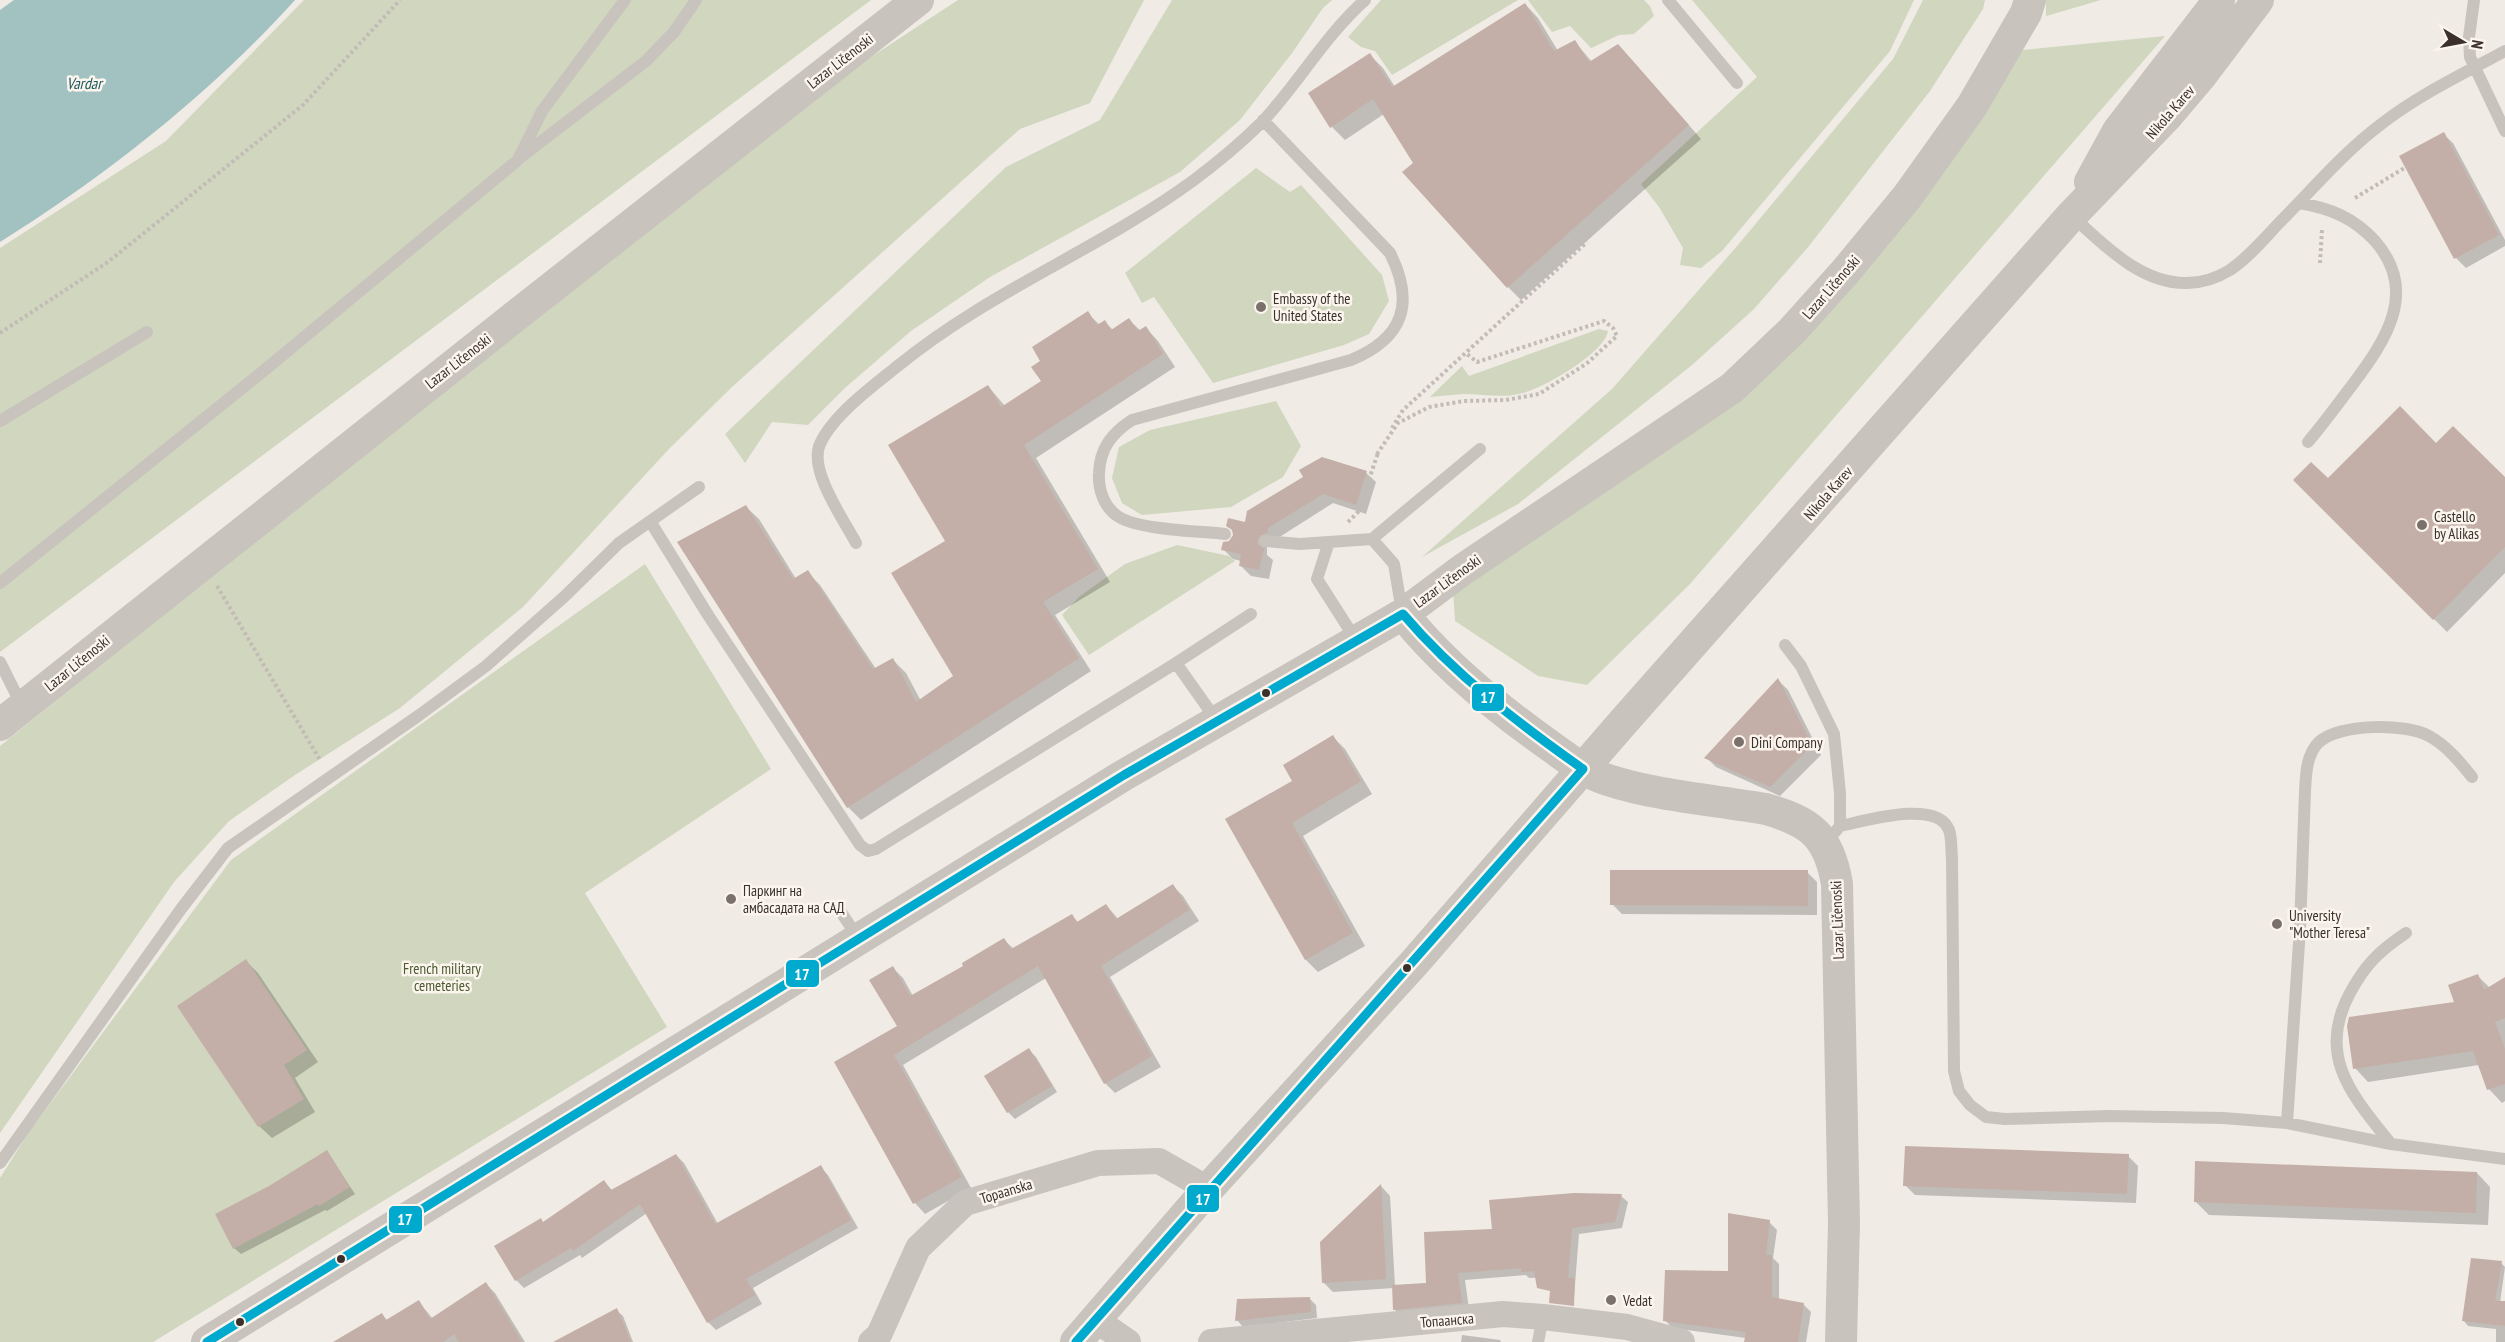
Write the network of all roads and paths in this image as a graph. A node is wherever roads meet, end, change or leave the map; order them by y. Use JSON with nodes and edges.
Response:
{"nodes":[{"id":1,"x":400,"y":0,"type":"edge"},
{"id":2,"x":625,"y":0,"type":"edge"},
{"id":3,"x":696,"y":0,"type":"edge"},
{"id":4,"x":918,"y":0,"type":"edge"},
{"id":5,"x":1365,"y":0,"type":"edge"},
{"id":6,"x":1668,"y":0,"type":"edge"},
{"id":7,"x":2030,"y":0,"type":"edge"},
{"id":8,"x":2219,"y":0,"type":"edge"},
{"id":9,"x":2259,"y":0,"type":"edge"},
{"id":10,"x":2474,"y":0,"type":"edge"},
{"id":11,"x":2505,"y":51,"type":"edge"},
{"id":12,"x":2474,"y":68,"type":"junction"},
{"id":13,"x":1737,"y":83,"type":"dead end"},
{"id":14,"x":1263,"y":120,"type":"junction"},
{"id":15,"x":2505,"y":131,"type":"edge"},
{"id":16,"x":518,"y":160,"type":"junction"},
{"id":17,"x":2406,"y":167,"type":"dead end"},
{"id":18,"x":2355,"y":198,"type":"dead end"},
{"id":19,"x":2299,"y":202,"type":"junction"},
{"id":20,"x":2071,"y":216,"type":"junction"},
{"id":21,"x":2322,"y":230,"type":"dead end"},
{"id":22,"x":1587,"y":242,"type":"dead end"},
{"id":23,"x":2320,"y":263,"type":"dead end"},
{"id":24,"x":147,"y":332,"type":"dead end"},
{"id":25,"x":0,"y":333,"type":"edge"},
{"id":26,"x":1467,"y":354,"type":"junction"},
{"id":27,"x":0,"y":422,"type":"edge"},
{"id":28,"x":2308,"y":442,"type":"dead end"},
{"id":29,"x":1480,"y":449,"type":"dead end"},
{"id":30,"x":1377,"y":454,"type":"junction"},
{"id":31,"x":699,"y":487,"type":"dead end"},
{"id":32,"x":650,"y":521,"type":"junction"},
{"id":33,"x":1225,"y":534,"type":"dead end"},
{"id":34,"x":1372,"y":539,"type":"junction"},
{"id":35,"x":1265,"y":541,"type":"dead end"},
{"id":36,"x":1329,"y":542,"type":"junction"},
{"id":37,"x":856,"y":543,"type":"dead end"},
{"id":38,"x":203,"y":563,"type":"junction"},
{"id":39,"x":0,"y":582,"type":"edge"},
{"id":40,"x":1251,"y":614,"type":"dead end"},
{"id":41,"x":1403,"y":614,"type":"junction"},
{"id":42,"x":1356,"y":640,"type":"junction"},
{"id":43,"x":1785,"y":645,"type":"dead end"},
{"id":44,"x":0,"y":662,"type":"edge"},
{"id":45,"x":1176,"y":663,"type":"junction"},
{"id":46,"x":11,"y":716,"type":"edge"},
{"id":47,"x":1217,"y":721,"type":"junction"},
{"id":48,"x":1583,"y":769,"type":"junction"},
{"id":49,"x":330,"y":777,"type":"junction"},
{"id":50,"x":2472,"y":777,"type":"dead end"},
{"id":51,"x":1833,"y":835,"type":"junction"},
{"id":52,"x":839,"y":909,"type":"dead end"},
{"id":53,"x":2406,"y":933,"type":"dead end"},
{"id":54,"x":858,"y":939,"type":"junction"},
{"id":55,"x":2287,"y":1124,"type":"junction"},
{"id":56,"x":2391,"y":1144,"type":"junction"},
{"id":57,"x":2505,"y":1159,"type":"edge"},
{"id":58,"x":0,"y":1163,"type":"edge"},
{"id":59,"x":1208,"y":1189,"type":"junction"},
{"id":60,"x":1543,"y":1317,"type":"junction"},
{"id":61,"x":1086,"y":1331,"type":"edge"},
{"id":62,"x":207,"y":1342,"type":"edge"},
{"id":63,"x":871,"y":1342,"type":"edge"},
{"id":64,"x":1128,"y":1342,"type":"edge"},
{"id":65,"x":1210,"y":1342,"type":"edge"},
{"id":66,"x":1538,"y":1342,"type":"edge"},
{"id":67,"x":1682,"y":1342,"type":"edge"},
{"id":68,"x":1841,"y":1342,"type":"edge"}],
"edges":[{"from":1,"to":25,"type":"path"},
{"from":2,"to":16,"type":"lane"},
{"from":3,"to":16,"type":"lane"},
{"from":4,"to":38,"type":"street","name":"Lazar Ličenoski"},
{"from":5,"to":14,"type":"lane"},
{"from":6,"to":13,"type":"lane"},
{"from":7,"to":41,"type":"street","name":"Lazar Ličenoski"},
{"from":8,"to":20,"type":"street","name":"Nikola Karev"},
{"from":9,"to":20,"type":"street","name":"Nikola Karev"},
{"from":10,"to":12,"type":"lane"},
{"from":11,"to":12,"type":"lane"},
{"from":12,"to":15,"type":"lane"},
{"from":12,"to":19,"type":"lane"},
{"from":14,"to":33,"type":"lane"},
{"from":14,"to":37,"type":"lane"},
{"from":16,"to":39,"type":"lane"},
{"from":17,"to":18,"type":"path"},
{"from":19,"to":20,"type":"lane"},
{"from":19,"to":28,"type":"lane"},
{"from":20,"to":48,"type":"street","name":"Nikola Karev"},
{"from":21,"to":23,"type":"path"},
{"from":22,"to":26,"type":"path"},
{"from":24,"to":27,"type":"lane"},
{"from":26,"to":30,"type":"path"},
{"from":26,"to":30,"type":"path"},
{"from":29,"to":34,"type":"lane"},
{"from":30,"to":36,"type":"path"},
{"from":31,"to":32,"type":"lane"},
{"from":32,"to":45,"type":"lane"},
{"from":32,"to":49,"type":"lane"},
{"from":34,"to":36,"type":"lane"},
{"from":34,"to":41,"type":"lane"},
{"from":35,"to":36,"type":"lane"},
{"from":36,"to":42,"type":"lane"},
{"from":38,"to":46,"type":"street","name":"Lazar Ličenoski"},
{"from":38,"to":49,"type":"path"},
{"from":40,"to":45,"type":"lane"},
{"from":41,"to":42,"type":"street"},
{"from":41,"to":48,"type":"street","name":"Lazar Ličenoski"},
{"from":42,"to":47,"type":"street"},
{"from":43,"to":51,"type":"lane"},
{"from":44,"to":46,"type":"lane"},
{"from":45,"to":47,"type":"lane"},
{"from":47,"to":54,"type":"street"},
{"from":48,"to":51,"type":"street","name":"Lazar Ličenoski"},
{"from":48,"to":59,"type":"street","name":"Nikola Karev"},
{"from":49,"to":58,"type":"lane"},
{"from":50,"to":55,"type":"lane"},
{"from":51,"to":55,"type":"lane"},
{"from":51,"to":68,"type":"street","name":"Lazar Ličenoski"},
{"from":52,"to":54,"type":"lane"},
{"from":53,"to":56,"type":"lane"},
{"from":54,"to":62,"type":"street"},
{"from":55,"to":56,"type":"lane"},
{"from":56,"to":57,"type":"lane"},
{"from":59,"to":61,"type":"street","name":"Nikola Karev"},
{"from":59,"to":63,"type":"street","name":"Topaanska"},
{"from":60,"to":65,"type":"street","name":"Топаанска"},
{"from":60,"to":66,"type":"lane"},
{"from":60,"to":67,"type":"street","name":"Топаанска"},
{"from":61,"to":64,"type":"street"}]}
